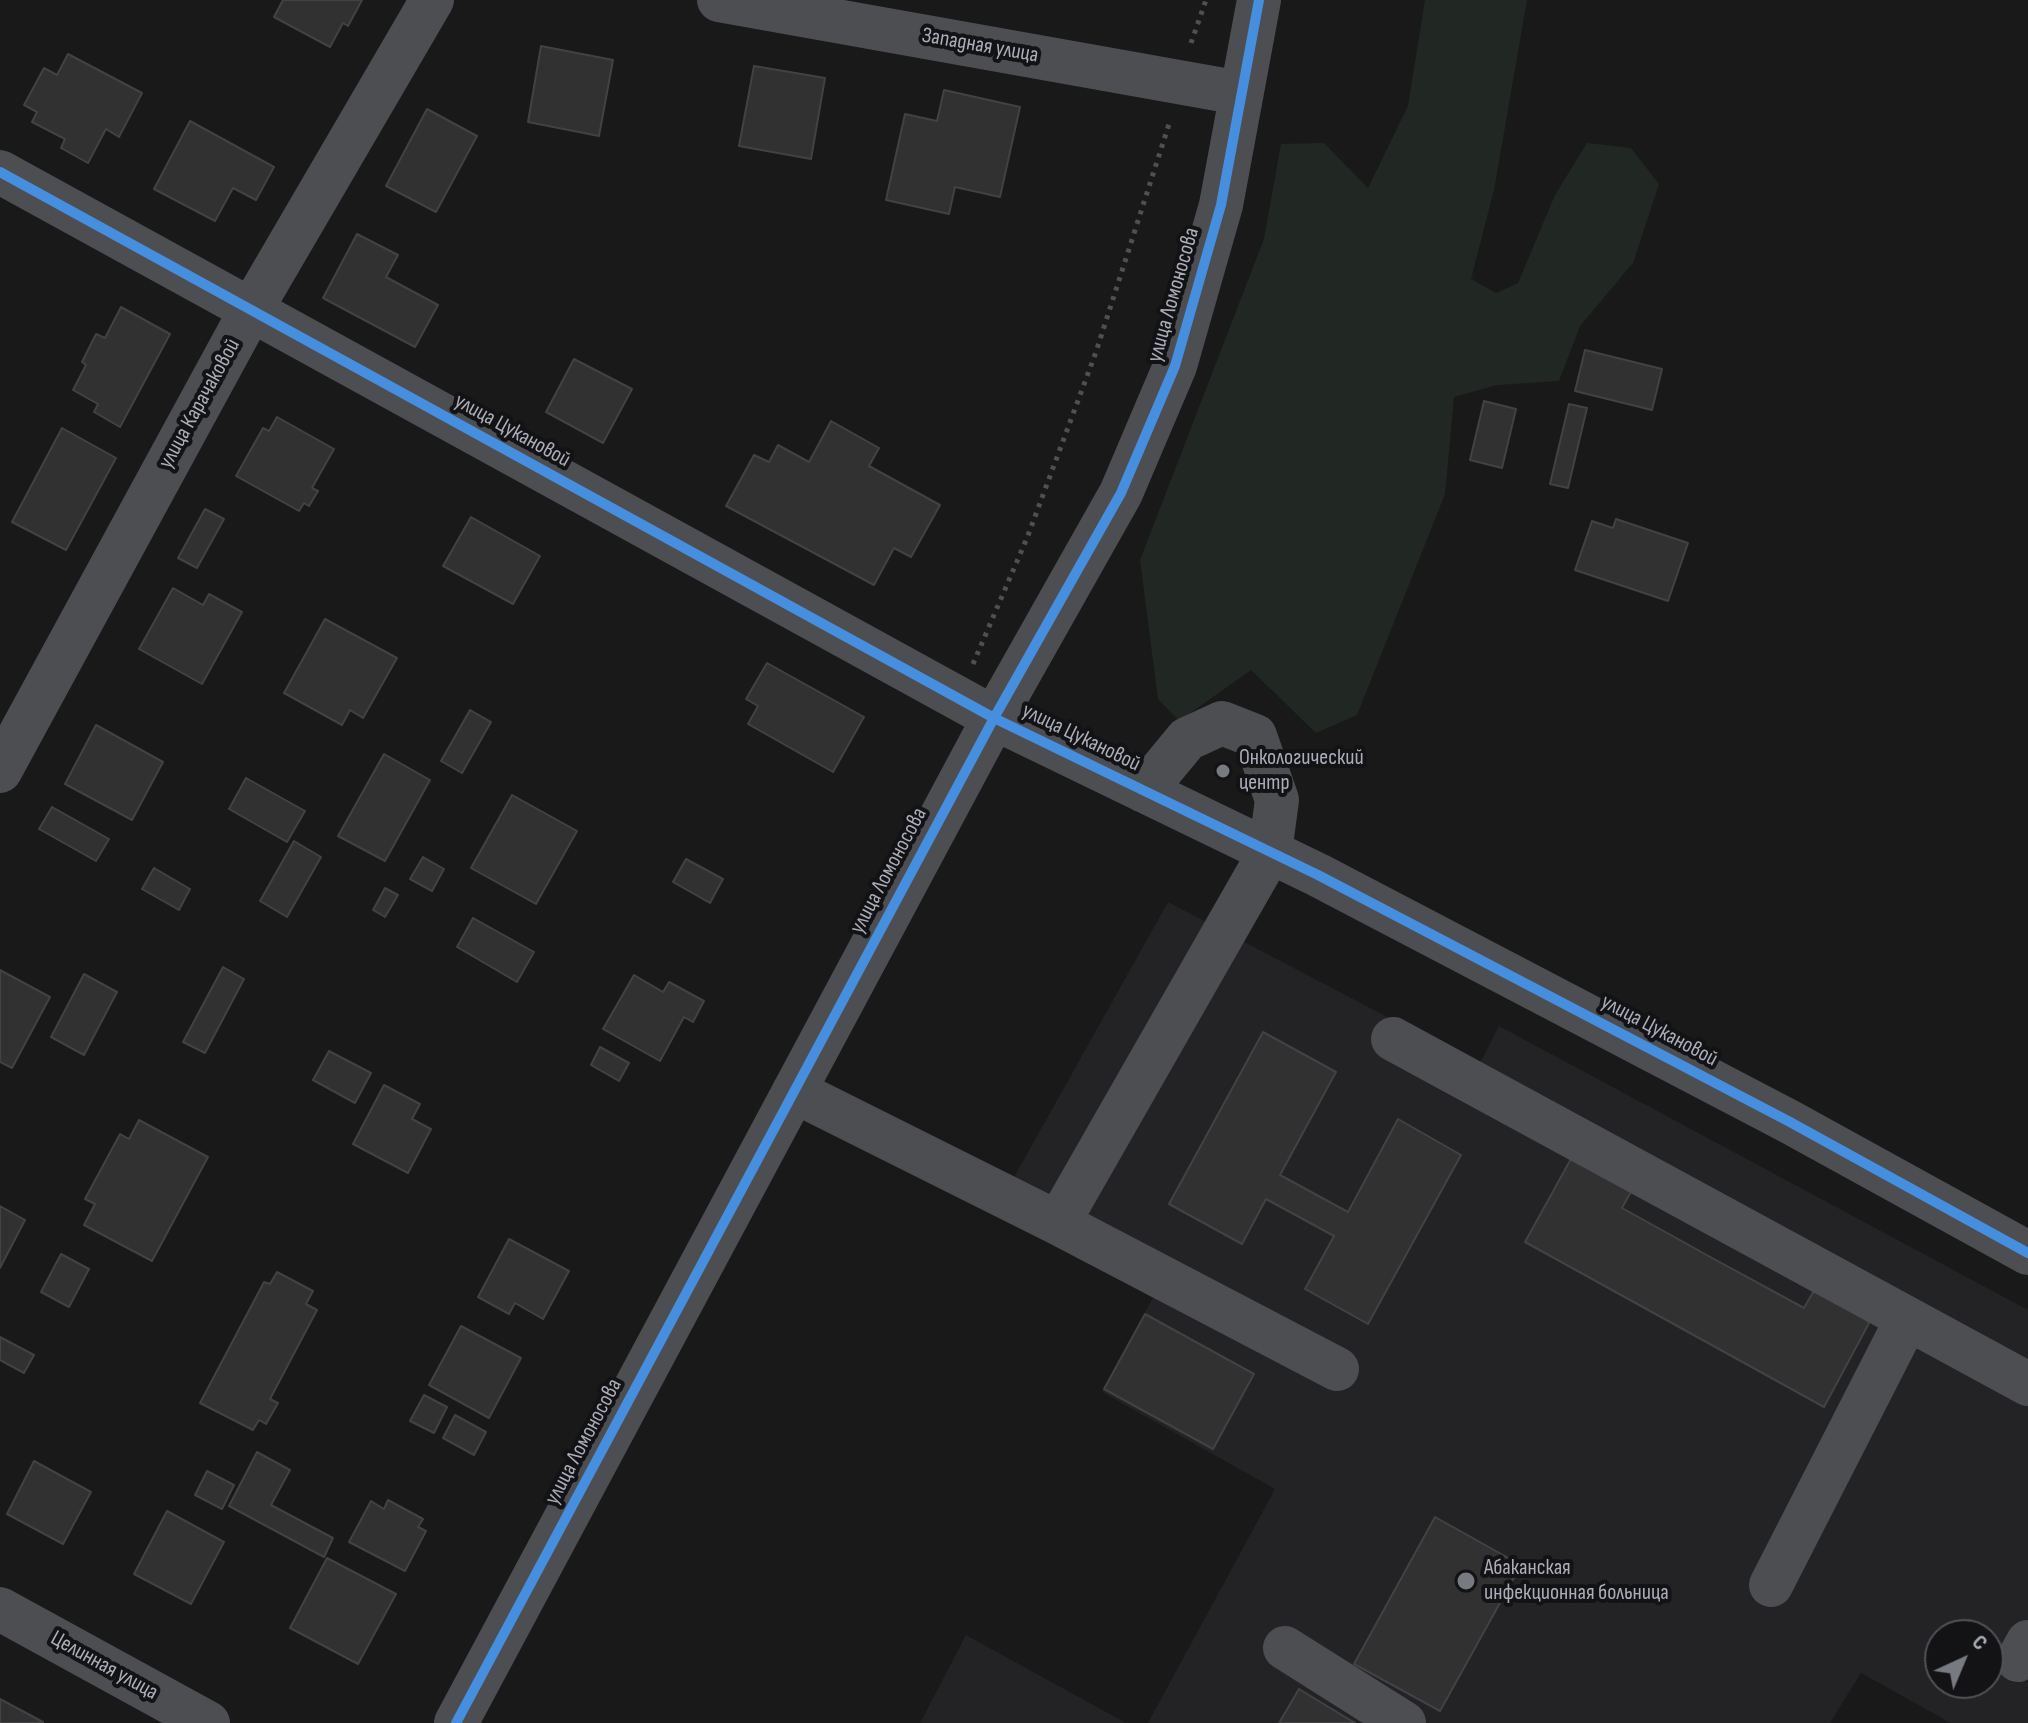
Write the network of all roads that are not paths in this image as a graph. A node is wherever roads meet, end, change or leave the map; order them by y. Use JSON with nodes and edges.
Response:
{"nodes":[{"id":1,"x":432,"y":0,"type":"edge"},
{"id":2,"x":719,"y":0,"type":"edge"},
{"id":3,"x":1259,"y":0,"type":"edge"},
{"id":4,"x":1240,"y":93,"type":"junction"},
{"id":5,"x":0,"y":172,"type":"edge"},
{"id":6,"x":251,"y":310,"type":"junction"},
{"id":7,"x":994,"y":718,"type":"junction"},
{"id":8,"x":0,"y":771,"type":"edge"},
{"id":9,"x":1144,"y":791,"type":"junction"},
{"id":10,"x":1270,"y":852,"type":"junction"},
{"id":11,"x":1393,"y":1039,"type":"dead end"},
{"id":12,"x":794,"y":1091,"type":"junction"},
{"id":13,"x":1058,"y":1223,"type":"junction"},
{"id":14,"x":2028,"y":1253,"type":"edge"},
{"id":15,"x":1907,"y":1319,"type":"junction"},
{"id":16,"x":1337,"y":1369,"type":"dead end"},
{"id":17,"x":2028,"y":1384,"type":"edge"},
{"id":18,"x":1771,"y":1585,"type":"dead end"},
{"id":19,"x":0,"y":1609,"type":"edge"},
{"id":20,"x":1285,"y":1648,"type":"dead end"},
{"id":21,"x":208,"y":1723,"type":"edge"},
{"id":22,"x":456,"y":1723,"type":"edge"},
{"id":23,"x":1404,"y":1723,"type":"edge"}],
"edges":[{"from":1,"to":6,"type":"street","name":"улица Карачаковой"},
{"from":2,"to":4,"type":"street","name":"Западная улица"},
{"from":3,"to":4,"type":"street","name":"улица Ломоносова"},
{"from":4,"to":7,"type":"street","name":"улица Ломоносова"},
{"from":5,"to":6,"type":"street","name":"улица Цукановой"},
{"from":6,"to":7,"type":"street","name":"улица Цукановой"},
{"from":6,"to":8,"type":"street","name":"улица Карачаковой"},
{"from":7,"to":9,"type":"street","name":"улица Цукановой"},
{"from":7,"to":12,"type":"street","name":"улица Ломоносова"},
{"from":9,"to":10,"type":"street","name":"улица Цукановой"},
{"from":9,"to":10,"type":"street"},
{"from":10,"to":13,"type":"street"},
{"from":10,"to":14,"type":"street","name":"улица Цукановой"},
{"from":11,"to":15,"type":"street"},
{"from":12,"to":13,"type":"street"},
{"from":12,"to":22,"type":"street","name":"улица Ломоносова"},
{"from":13,"to":16,"type":"street"},
{"from":15,"to":17,"type":"street"},
{"from":15,"to":18,"type":"street"},
{"from":19,"to":21,"type":"street","name":"Целинная улица"},
{"from":20,"to":23,"type":"street"}]}
